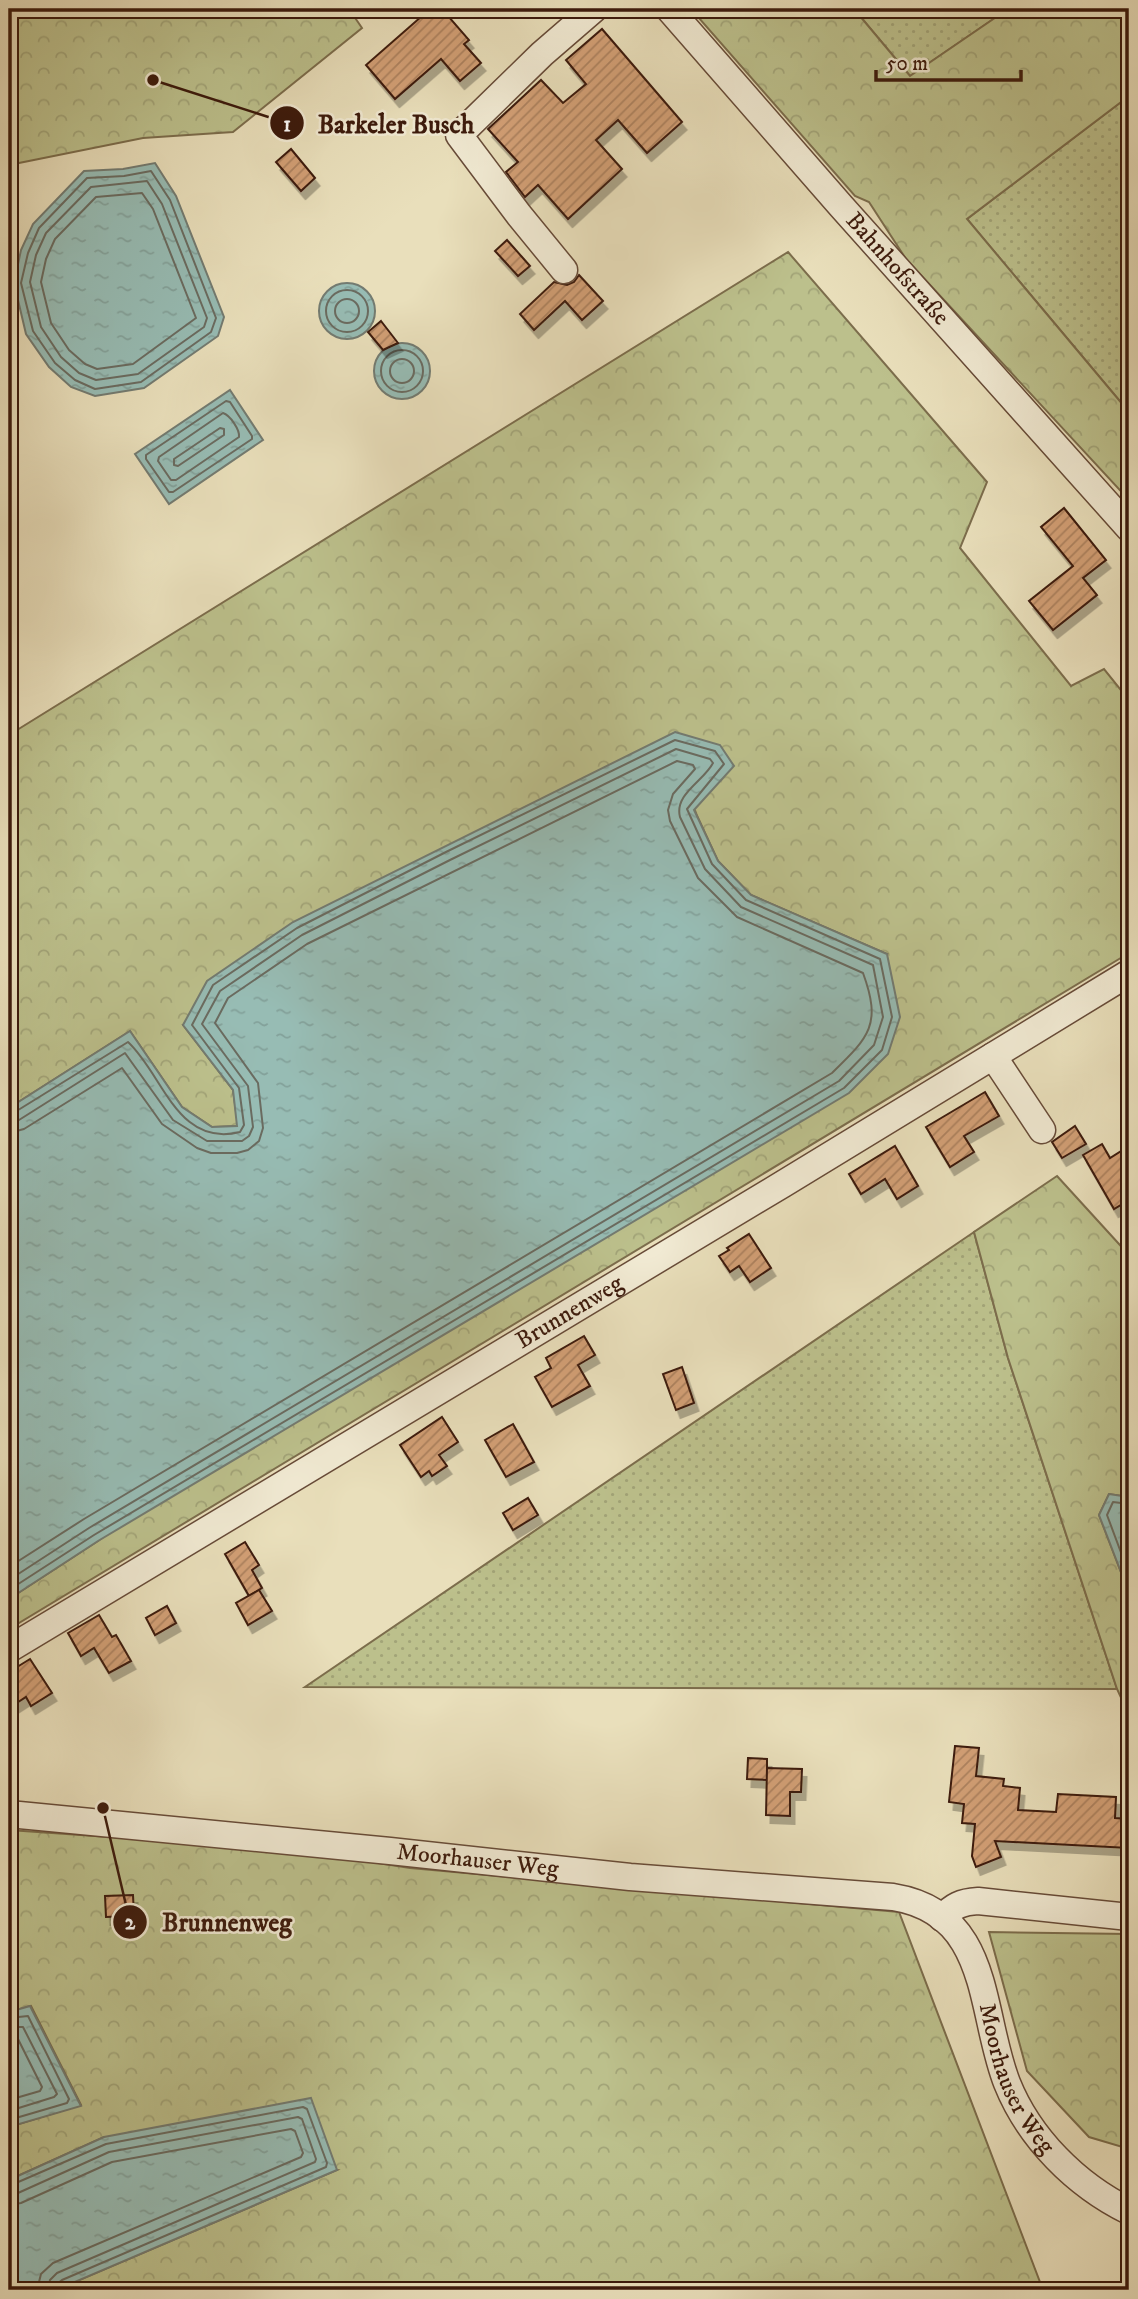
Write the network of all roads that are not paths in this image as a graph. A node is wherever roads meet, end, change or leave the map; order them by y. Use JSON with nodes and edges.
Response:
{"nodes":[{"id":1,"x":593,"y":9,"type":"edge"},
{"id":2,"x":669,"y":9,"type":"edge"},
{"id":3,"x":564,"y":270,"type":"dead end"},
{"id":4,"x":1129,"y":528,"type":"edge"},
{"id":5,"x":1129,"y":973,"type":"edge"},
{"id":6,"x":993,"y":1056,"type":"junction"},
{"id":7,"x":1042,"y":1130,"type":"dead end"},
{"id":8,"x":9,"y":1649,"type":"edge"},
{"id":9,"x":9,"y":1814,"type":"edge"},
{"id":10,"x":1129,"y":1917,"type":"edge"},
{"id":11,"x":942,"y":1918,"type":"junction"},
{"id":12,"x":1129,"y":2211,"type":"edge"}],
"edges":[{"from":1,"to":3,"type":"street"},
{"from":2,"to":4,"type":"street","name":"Bahnhofstraße"},
{"from":5,"to":6,"type":"street","name":"Brunnenweg"},
{"from":6,"to":7,"type":"street"},
{"from":6,"to":8,"type":"street","name":"Brunnenweg"},
{"from":9,"to":11,"type":"street","name":"Moorhauser Weg"},
{"from":10,"to":11,"type":"street"},
{"from":11,"to":12,"type":"street","name":"Moorhauser Weg"}]}
